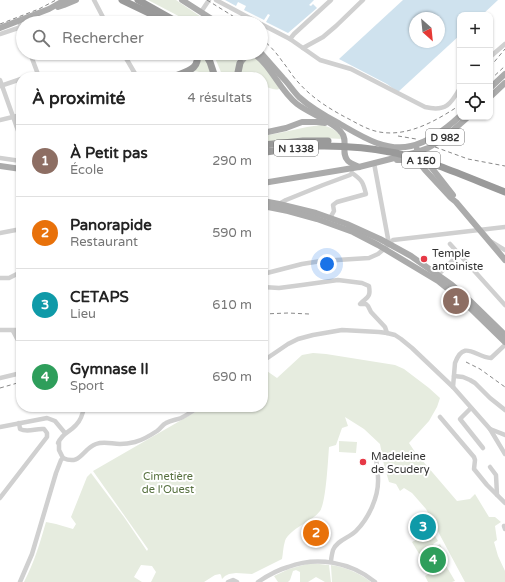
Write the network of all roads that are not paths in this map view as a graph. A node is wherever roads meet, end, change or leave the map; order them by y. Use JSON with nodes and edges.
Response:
{"nodes":[{"id":1,"x":65,"y":0,"type":"edge"},
{"id":2,"x":76,"y":0,"type":"edge"},
{"id":3,"x":94,"y":0,"type":"edge"},
{"id":4,"x":122,"y":0,"type":"edge"},
{"id":5,"x":182,"y":0,"type":"edge"},
{"id":6,"x":210,"y":0,"type":"edge"},
{"id":7,"x":216,"y":0,"type":"edge"},
{"id":8,"x":331,"y":0,"type":"edge"},
{"id":9,"x":363,"y":0,"type":"edge"},
{"id":10,"x":137,"y":2,"type":"edge"},
{"id":11,"x":54,"y":7,"type":"junction"},
{"id":12,"x":201,"y":12,"type":"junction"},
{"id":13,"x":36,"y":16,"type":"edge"},
{"id":14,"x":102,"y":16,"type":"edge"},
{"id":15,"x":155,"y":16,"type":"edge"},
{"id":16,"x":162,"y":16,"type":"edge"},
{"id":17,"x":207,"y":16,"type":"edge"},
{"id":18,"x":245,"y":16,"type":"edge"},
{"id":19,"x":16,"y":25,"type":"edge"},
{"id":20,"x":16,"y":26,"type":"edge"},
{"id":21,"x":0,"y":28,"type":"edge"},
{"id":22,"x":268,"y":28,"type":"edge"},
{"id":23,"x":0,"y":34,"type":"edge"},
{"id":24,"x":290,"y":39,"type":"junction"},
{"id":25,"x":505,"y":44,"type":"edge"},
{"id":26,"x":303,"y":48,"type":"junction"},
{"id":27,"x":493,"y":54,"type":"edge"},
{"id":28,"x":33,"y":60,"type":"edge"},
{"id":29,"x":127,"y":60,"type":"edge"},
{"id":30,"x":197,"y":60,"type":"edge"},
{"id":31,"x":209,"y":60,"type":"edge"},
{"id":32,"x":214,"y":60,"type":"edge"},
{"id":33,"x":240,"y":60,"type":"edge"},
{"id":34,"x":243,"y":60,"type":"edge"},
{"id":35,"x":260,"y":60,"type":"edge"},
{"id":36,"x":267,"y":60,"type":"edge"},
{"id":37,"x":240,"y":63,"type":"junction"},
{"id":38,"x":37,"y":72,"type":"edge"},
{"id":39,"x":134,"y":72,"type":"edge"},
{"id":40,"x":187,"y":72,"type":"edge"},
{"id":41,"x":214,"y":72,"type":"edge"},
{"id":42,"x":218,"y":72,"type":"edge"},
{"id":43,"x":238,"y":72,"type":"edge"},
{"id":44,"x":505,"y":74,"type":"edge"},
{"id":45,"x":0,"y":80,"type":"edge"},
{"id":46,"x":16,"y":81,"type":"edge"},
{"id":47,"x":505,"y":83,"type":"edge"},
{"id":48,"x":493,"y":85,"type":"edge"},
{"id":49,"x":1,"y":86,"type":"edge"},
{"id":50,"x":457,"y":93,"type":"edge"},
{"id":51,"x":493,"y":94,"type":"edge"},
{"id":52,"x":301,"y":107,"type":"junction"},
{"id":53,"x":14,"y":117,"type":"junction"},
{"id":54,"x":457,"y":119,"type":"edge"},
{"id":55,"x":0,"y":120,"type":"edge"},
{"id":56,"x":465,"y":120,"type":"edge"},
{"id":57,"x":16,"y":123,"type":"edge"},
{"id":58,"x":300,"y":123,"type":"junction"},
{"id":59,"x":329,"y":123,"type":"junction"},
{"id":60,"x":343,"y":126,"type":"junction"},
{"id":61,"x":268,"y":132,"type":"edge"},
{"id":62,"x":356,"y":134,"type":"junction"},
{"id":63,"x":343,"y":142,"type":"junction"},
{"id":64,"x":268,"y":144,"type":"edge"},
{"id":65,"x":331,"y":144,"type":"junction"},
{"id":66,"x":413,"y":145,"type":"junction"},
{"id":67,"x":268,"y":147,"type":"edge"},
{"id":68,"x":428,"y":148,"type":"junction"},
{"id":69,"x":416,"y":152,"type":"junction"},
{"id":70,"x":268,"y":153,"type":"edge"},
{"id":71,"x":0,"y":158,"type":"edge"},
{"id":72,"x":16,"y":160,"type":"edge"},
{"id":73,"x":386,"y":160,"type":"junction"},
{"id":74,"x":422,"y":161,"type":"junction"},
{"id":75,"x":374,"y":164,"type":"junction"},
{"id":76,"x":0,"y":166,"type":"edge"},
{"id":77,"x":359,"y":167,"type":"junction"},
{"id":78,"x":16,"y":168,"type":"edge"},
{"id":79,"x":352,"y":171,"type":"junction"},
{"id":80,"x":268,"y":182,"type":"edge"},
{"id":81,"x":505,"y":188,"type":"edge"},
{"id":82,"x":505,"y":192,"type":"edge"},
{"id":83,"x":268,"y":204,"type":"edge"},
{"id":84,"x":279,"y":204,"type":"junction"},
{"id":85,"x":268,"y":205,"type":"edge"},
{"id":86,"x":330,"y":218,"type":"junction"},
{"id":87,"x":505,"y":227,"type":"edge"},
{"id":88,"x":16,"y":230,"type":"edge"},
{"id":89,"x":479,"y":230,"type":"junction"},
{"id":90,"x":0,"y":233,"type":"edge"},
{"id":91,"x":487,"y":239,"type":"junction"},
{"id":92,"x":450,"y":244,"type":"dead end"},
{"id":93,"x":387,"y":246,"type":"junction"},
{"id":94,"x":505,"y":250,"type":"edge"},
{"id":95,"x":458,"y":254,"type":"junction"},
{"id":96,"x":505,"y":260,"type":"edge"},
{"id":97,"x":268,"y":273,"type":"edge"},
{"id":98,"x":16,"y":274,"type":"edge"},
{"id":99,"x":438,"y":275,"type":"junction"},
{"id":100,"x":0,"y":278,"type":"edge"},
{"id":101,"x":268,"y":288,"type":"edge"},
{"id":102,"x":505,"y":304,"type":"edge"},
{"id":103,"x":0,"y":330,"type":"edge"},
{"id":104,"x":13,"y":330,"type":"joint"},
{"id":105,"x":387,"y":333,"type":"junction"},
{"id":106,"x":16,"y":336,"type":"edge"},
{"id":107,"x":505,"y":336,"type":"edge"},
{"id":108,"x":505,"y":342,"type":"edge"},
{"id":109,"x":505,"y":345,"type":"edge"},
{"id":110,"x":268,"y":358,"type":"edge"},
{"id":111,"x":16,"y":374,"type":"edge"},
{"id":112,"x":454,"y":376,"type":"junction"},
{"id":113,"x":0,"y":378,"type":"edge"},
{"id":114,"x":453,"y":387,"type":"junction"},
{"id":115,"x":471,"y":408,"type":"junction"},
{"id":116,"x":505,"y":410,"type":"edge"},
{"id":117,"x":83,"y":412,"type":"edge"},
{"id":118,"x":191,"y":412,"type":"edge"},
{"id":119,"x":440,"y":417,"type":"dead end"},
{"id":120,"x":19,"y":423,"type":"junction"},
{"id":121,"x":0,"y":427,"type":"edge"},
{"id":122,"x":490,"y":429,"type":"junction"},
{"id":123,"x":65,"y":433,"type":"junction"},
{"id":124,"x":499,"y":433,"type":"junction"},
{"id":125,"x":505,"y":435,"type":"edge"},
{"id":126,"x":495,"y":437,"type":"junction"},
{"id":127,"x":483,"y":448,"type":"dead end"},
{"id":128,"x":505,"y":454,"type":"edge"},
{"id":129,"x":376,"y":459,"type":"dead end"},
{"id":130,"x":61,"y":460,"type":"junction"},
{"id":131,"x":490,"y":467,"type":"dead end"},
{"id":132,"x":497,"y":495,"type":"junction"},
{"id":133,"x":0,"y":498,"type":"edge"},
{"id":134,"x":505,"y":503,"type":"edge"},
{"id":135,"x":331,"y":562,"type":"junction"},
{"id":136,"x":20,"y":582,"type":"edge"},
{"id":137,"x":228,"y":582,"type":"edge"},
{"id":138,"x":237,"y":582,"type":"edge"},
{"id":139,"x":258,"y":582,"type":"edge"},
{"id":140,"x":375,"y":582,"type":"edge"}],
"edges":[{"from":1,"to":11,"type":"main road"},
{"from":2,"to":11,"type":"main road"},
{"from":3,"to":14,"type":"street"},
{"from":4,"to":10,"type":"highway"},
{"from":5,"to":12,"type":"main road"},
{"from":6,"to":12,"type":"street"},
{"from":7,"to":18,"type":"street"},
{"from":8,"to":24,"type":"street"},
{"from":9,"to":26,"type":"street"},
{"from":10,"to":15,"type":"highway"},
{"from":10,"to":16,"type":"highway"},
{"from":11,"to":13,"type":"main road"},
{"from":12,"to":17,"type":"main road"},
{"from":19,"to":21,"type":"main road"},
{"from":20,"to":23,"type":"street"},
{"from":22,"to":24,"type":"street"},
{"from":24,"to":26,"type":"street"},
{"from":25,"to":27,"type":"street"},
{"from":26,"to":50,"type":"street"},
{"from":28,"to":38,"type":"street"},
{"from":29,"to":39,"type":"street"},
{"from":30,"to":40,"type":"highway"},
{"from":31,"to":41,"type":"highway"},
{"from":32,"to":42,"type":"highway"},
{"from":33,"to":37,"type":"main road"},
{"from":34,"to":37,"type":"main road"},
{"from":35,"to":52,"type":"main road"},
{"from":36,"to":60,"type":"main road"},
{"from":37,"to":43,"type":"highway"},
{"from":44,"to":48,"type":"main road"},
{"from":45,"to":49,"type":"street"},
{"from":46,"to":49,"type":"street"},
{"from":47,"to":51,"type":"main road"},
{"from":49,"to":53,"type":"street"},
{"from":52,"to":58,"type":"main road"},
{"from":52,"to":59,"type":"main road"},
{"from":53,"to":55,"type":"street"},
{"from":53,"to":57,"type":"street"},
{"from":54,"to":66,"type":"main road","number":"D 982"},
{"from":56,"to":68,"type":"main road","number":"D 982"},
{"from":58,"to":59,"type":"main road"},
{"from":58,"to":61,"type":"main road"},
{"from":59,"to":60,"type":"main road"},
{"from":59,"to":63,"type":"main road"},
{"from":60,"to":62,"type":"main road"},
{"from":62,"to":63,"type":"main road"},
{"from":62,"to":66,"type":"main road"},
{"from":63,"to":65,"type":"highway","number":"A 150"},
{"from":63,"to":77,"type":"main road"},
{"from":63,"to":81,"type":"highway","number":"A 150"},
{"from":64,"to":65,"type":"highway"},
{"from":65,"to":67,"type":"highway","number":"A 150"},
{"from":65,"to":70,"type":"highway","number":"A 150"},
{"from":65,"to":82,"type":"highway","number":"A 150"},
{"from":66,"to":69,"type":"main road","number":"D 982"},
{"from":68,"to":69,"type":"main road","number":"D 982"},
{"from":68,"to":74,"type":"main road"},
{"from":69,"to":73,"type":"main road","number":"D 982"},
{"from":69,"to":74,"type":"main road"},
{"from":71,"to":72,"type":"street"},
{"from":73,"to":74,"type":"main road"},
{"from":73,"to":75,"type":"main road","number":"D 982"},
{"from":74,"to":89,"type":"main road"},
{"from":75,"to":77,"type":"main road","number":"D 982"},
{"from":75,"to":93,"type":"street"},
{"from":76,"to":78,"type":"main road"},
{"from":77,"to":79,"type":"main road","number":"D 982"},
{"from":79,"to":80,"type":"main road","number":"D 982"},
{"from":79,"to":84,"type":"street"},
{"from":79,"to":86,"type":"street"},
{"from":83,"to":84,"type":"main road"},
{"from":84,"to":86,"type":"main road"},
{"from":85,"to":93,"type":"main road"},
{"from":86,"to":93,"type":"main road"},
{"from":87,"to":89,"type":"street"},
{"from":88,"to":90,"type":"street"},
{"from":89,"to":91,"type":"main road"},
{"from":89,"to":93,"type":"street"},
{"from":91,"to":94,"type":"street"},
{"from":91,"to":96,"type":"main road"},
{"from":92,"to":95,"type":"street"},
{"from":93,"to":97,"type":"street"},
{"from":93,"to":99,"type":"main road"},
{"from":93,"to":108,"type":"main road"},
{"from":95,"to":99,"type":"street"},
{"from":95,"to":102,"type":"street"},
{"from":98,"to":100,"type":"street"},
{"from":99,"to":107,"type":"main road"},
{"from":101,"to":105,"type":"street"},
{"from":103,"to":104,"type":"street"},
{"from":104,"to":106,"type":"street"},
{"from":105,"to":110,"type":"street"},
{"from":105,"to":114,"type":"street"},
{"from":109,"to":112,"type":"street"},
{"from":111,"to":113,"type":"street"},
{"from":112,"to":114,"type":"street"},
{"from":112,"to":116,"type":"street"},
{"from":114,"to":115,"type":"street"},
{"from":115,"to":122,"type":"street"},
{"from":115,"to":127,"type":"street"},
{"from":117,"to":123,"type":"street"},
{"from":118,"to":130,"type":"street"},
{"from":119,"to":132,"type":"street"},
{"from":120,"to":121,"type":"street"},
{"from":120,"to":123,"type":"street"},
{"from":120,"to":133,"type":"street"},
{"from":122,"to":124,"type":"street"},
{"from":122,"to":126,"type":"street"},
{"from":123,"to":130,"type":"street"},
{"from":124,"to":125,"type":"street"},
{"from":124,"to":126,"type":"street"},
{"from":126,"to":128,"type":"street"},
{"from":129,"to":135,"type":"street"},
{"from":130,"to":136,"type":"street"},
{"from":131,"to":132,"type":"street"},
{"from":132,"to":134,"type":"street"},
{"from":135,"to":139,"type":"street"},
{"from":135,"to":140,"type":"street"},
{"from":137,"to":138,"type":"street"}]}
